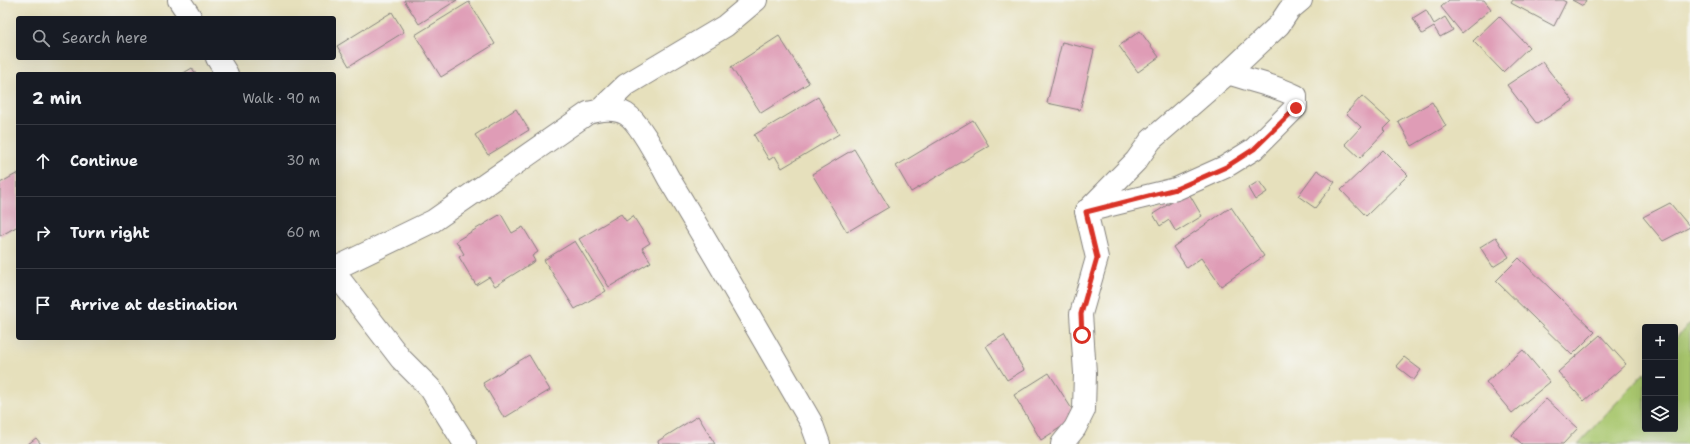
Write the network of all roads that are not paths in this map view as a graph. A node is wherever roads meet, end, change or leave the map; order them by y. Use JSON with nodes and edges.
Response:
{"nodes":[{"id":1,"x":179,"y":0,"type":"edge"},
{"id":2,"x":756,"y":0,"type":"edge"},
{"id":3,"x":1301,"y":0,"type":"edge"},
{"id":4,"x":190,"y":16,"type":"edge"},
{"id":5,"x":218,"y":60,"type":"edge"},
{"id":6,"x":226,"y":72,"type":"edge"},
{"id":7,"x":1228,"y":73,"type":"junction"},
{"id":8,"x":600,"y":110,"type":"junction"},
{"id":9,"x":1086,"y":212,"type":"junction"},
{"id":10,"x":336,"y":267,"type":"edge"},
{"id":11,"x":336,"y":275,"type":"edge"},
{"id":12,"x":465,"y":444,"type":"edge"},
{"id":13,"x":819,"y":444,"type":"edge"},
{"id":14,"x":1062,"y":444,"type":"edge"}],
"edges":[{"from":1,"to":4,"type":"street"},
{"from":2,"to":8,"type":"street"},
{"from":3,"to":7,"type":"street"},
{"from":5,"to":6,"type":"street"},
{"from":7,"to":9,"type":"street"},
{"from":7,"to":9,"type":"street"},
{"from":8,"to":10,"type":"street"},
{"from":8,"to":13,"type":"street"},
{"from":9,"to":14,"type":"street"},
{"from":11,"to":12,"type":"street"}]}
